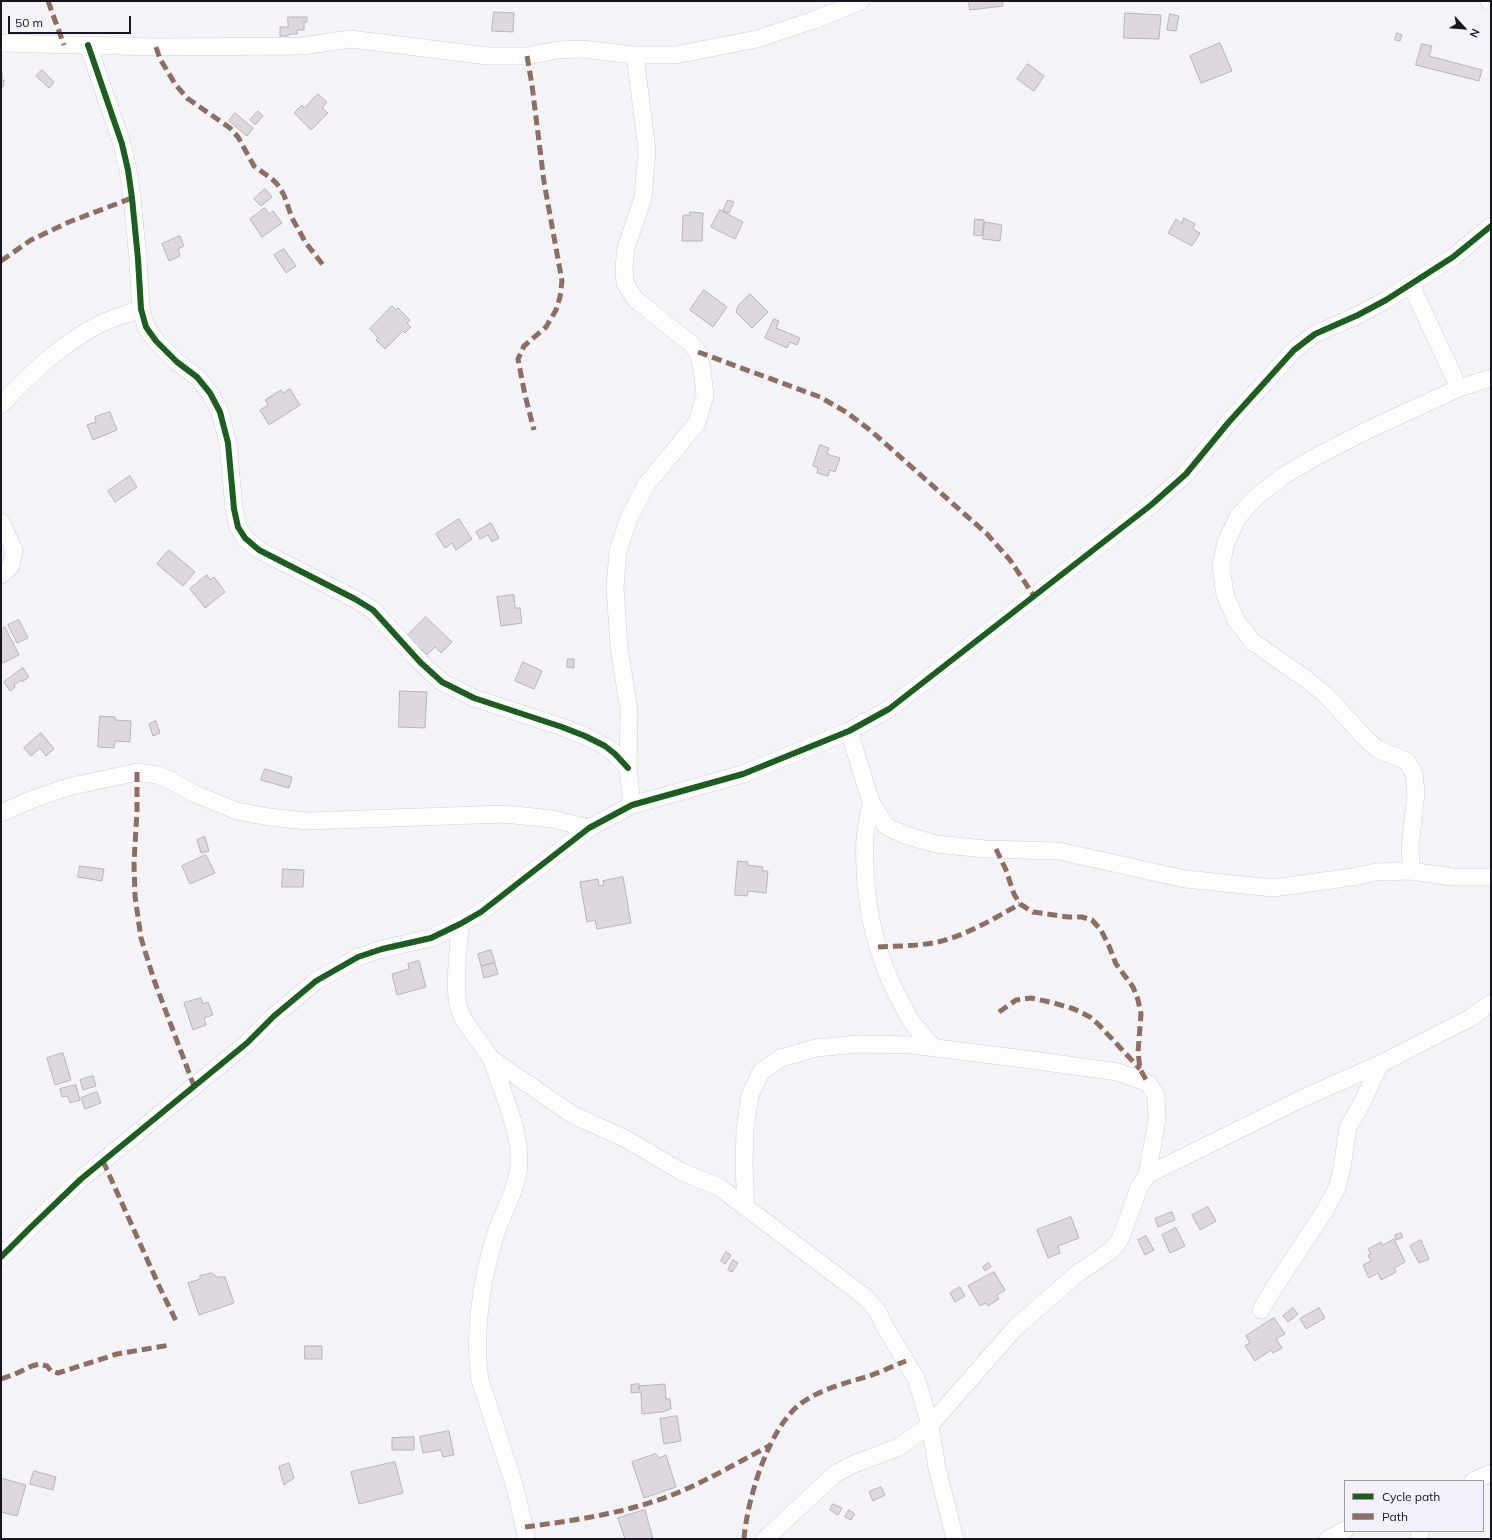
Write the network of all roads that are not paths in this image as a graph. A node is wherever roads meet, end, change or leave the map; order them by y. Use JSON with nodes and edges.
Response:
{"nodes":[{"id":1,"x":861,"y":1,"type":"edge"},
{"id":2,"x":1,"y":43,"type":"edge"},
{"id":3,"x":88,"y":45,"type":"junction"},
{"id":4,"x":635,"y":55,"type":"junction"},
{"id":5,"x":1491,"y":226,"type":"edge"},
{"id":6,"x":1411,"y":285,"type":"junction"},
{"id":7,"x":140,"y":310,"type":"junction"},
{"id":8,"x":1491,"y":378,"type":"edge"},
{"id":9,"x":1459,"y":388,"type":"junction"},
{"id":10,"x":1,"y":405,"type":"edge"},
{"id":11,"x":1,"y":522,"type":"edge"},
{"id":12,"x":1,"y":575,"type":"edge"},
{"id":13,"x":849,"y":731,"type":"junction"},
{"id":14,"x":628,"y":768,"type":"junction"},
{"id":15,"x":871,"y":802,"type":"junction"},
{"id":16,"x":632,"y":805,"type":"junction"},
{"id":17,"x":2,"y":811,"type":"edge"},
{"id":18,"x":589,"y":828,"type":"junction"},
{"id":19,"x":1411,"y":871,"type":"junction"},
{"id":20,"x":1491,"y":877,"type":"edge"},
{"id":21,"x":460,"y":924,"type":"junction"},
{"id":22,"x":1491,"y":1003,"type":"edge"},
{"id":23,"x":934,"y":1048,"type":"junction"},
{"id":24,"x":490,"y":1058,"type":"junction"},
{"id":25,"x":1380,"y":1064,"type":"junction"},
{"id":26,"x":1147,"y":1175,"type":"junction"},
{"id":27,"x":746,"y":1207,"type":"junction"},
{"id":28,"x":1,"y":1257,"type":"edge"},
{"id":29,"x":1262,"y":1310,"type":"dead end"},
{"id":30,"x":930,"y":1424,"type":"junction"},
{"id":31,"x":1491,"y":1473,"type":"edge"},
{"id":32,"x":1475,"y":1480,"type":"edge"},
{"id":33,"x":1344,"y":1531,"type":"edge"},
{"id":34,"x":527,"y":1539,"type":"edge"},
{"id":35,"x":764,"y":1539,"type":"edge"},
{"id":36,"x":955,"y":1539,"type":"edge"},
{"id":37,"x":1328,"y":1539,"type":"edge"}],
"edges":[{"from":1,"to":4,"type":"street"},
{"from":2,"to":3,"type":"street"},
{"from":3,"to":4,"type":"street"},
{"from":3,"to":7,"type":"street"},
{"from":4,"to":14,"type":"street"},
{"from":5,"to":6,"type":"street"},
{"from":6,"to":9,"type":"street"},
{"from":6,"to":13,"type":"street"},
{"from":7,"to":10,"type":"street"},
{"from":7,"to":14,"type":"street"},
{"from":8,"to":9,"type":"street"},
{"from":9,"to":19,"type":"street"},
{"from":11,"to":12,"type":"street"},
{"from":13,"to":15,"type":"street"},
{"from":13,"to":16,"type":"street"},
{"from":14,"to":16,"type":"street"},
{"from":15,"to":19,"type":"street"},
{"from":15,"to":23,"type":"street"},
{"from":16,"to":18,"type":"street"},
{"from":17,"to":18,"type":"street"},
{"from":18,"to":21,"type":"street"},
{"from":19,"to":20,"type":"street"},
{"from":21,"to":24,"type":"street"},
{"from":21,"to":28,"type":"street"},
{"from":22,"to":25,"type":"street"},
{"from":23,"to":26,"type":"street"},
{"from":23,"to":27,"type":"street"},
{"from":24,"to":27,"type":"street"},
{"from":24,"to":34,"type":"street"},
{"from":25,"to":26,"type":"street"},
{"from":25,"to":29,"type":"street"},
{"from":26,"to":30,"type":"street"},
{"from":27,"to":30,"type":"street"},
{"from":30,"to":35,"type":"street"},
{"from":30,"to":36,"type":"street"},
{"from":31,"to":32,"type":"street"},
{"from":33,"to":37,"type":"street"}]}
